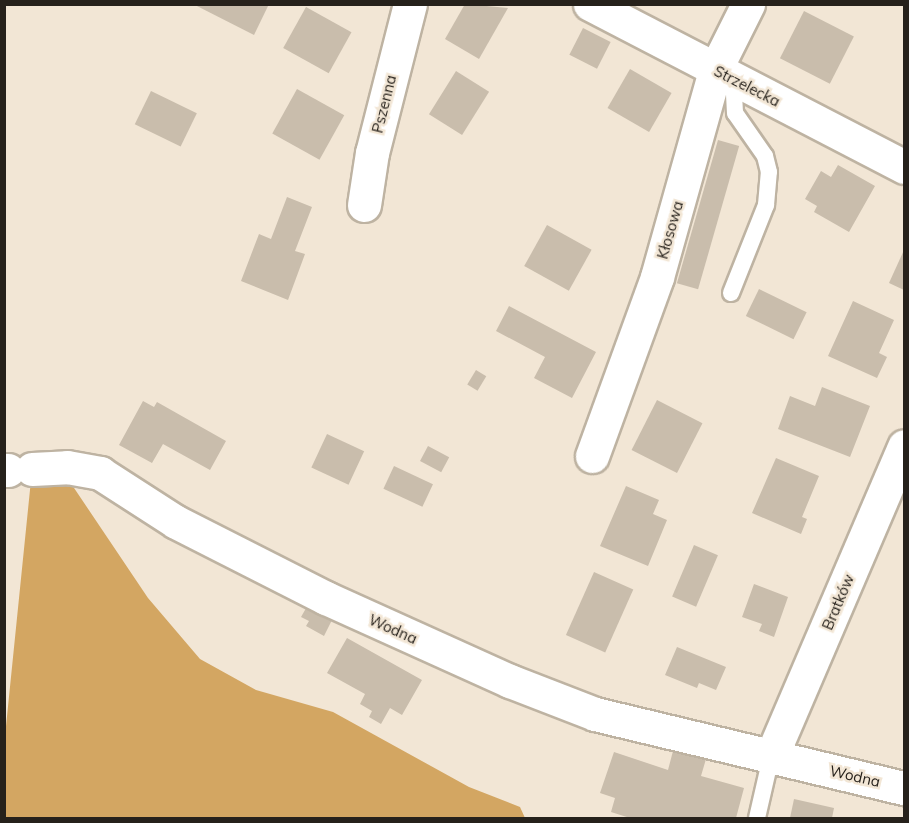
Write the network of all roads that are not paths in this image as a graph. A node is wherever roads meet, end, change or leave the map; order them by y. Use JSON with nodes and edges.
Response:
{"nodes":[{"id":1,"x":410,"y":4,"type":"edge"},
{"id":2,"x":591,"y":4,"type":"edge"},
{"id":3,"x":748,"y":4,"type":"edge"},
{"id":4,"x":724,"y":75,"type":"junction"},
{"id":5,"x":904,"y":167,"type":"edge"},
{"id":6,"x":364,"y":205,"type":"dead end"},
{"id":7,"x":731,"y":293,"type":"dead end"},
{"id":8,"x":904,"y":446,"type":"edge"},
{"id":9,"x":592,"y":456,"type":"dead end"},
{"id":10,"x":15,"y":470,"type":"edge"},
{"id":11,"x":771,"y":757,"type":"junction"},
{"id":12,"x":904,"y":788,"type":"edge"},
{"id":13,"x":758,"y":819,"type":"edge"}],
"edges":[{"from":1,"to":6,"type":"street","name":"Pszenna"},
{"from":2,"to":4,"type":"street","name":"Strzelecka"},
{"from":3,"to":4,"type":"street","name":"Kłosowa"},
{"from":4,"to":5,"type":"street","name":"Strzelecka"},
{"from":4,"to":7,"type":"lane"},
{"from":4,"to":9,"type":"street","name":"Kłosowa"},
{"from":8,"to":11,"type":"street","name":"Bratków"},
{"from":10,"to":11,"type":"street","name":"Wodna"},
{"from":11,"to":12,"type":"street","name":"Wodna"},
{"from":11,"to":13,"type":"lane"}]}
